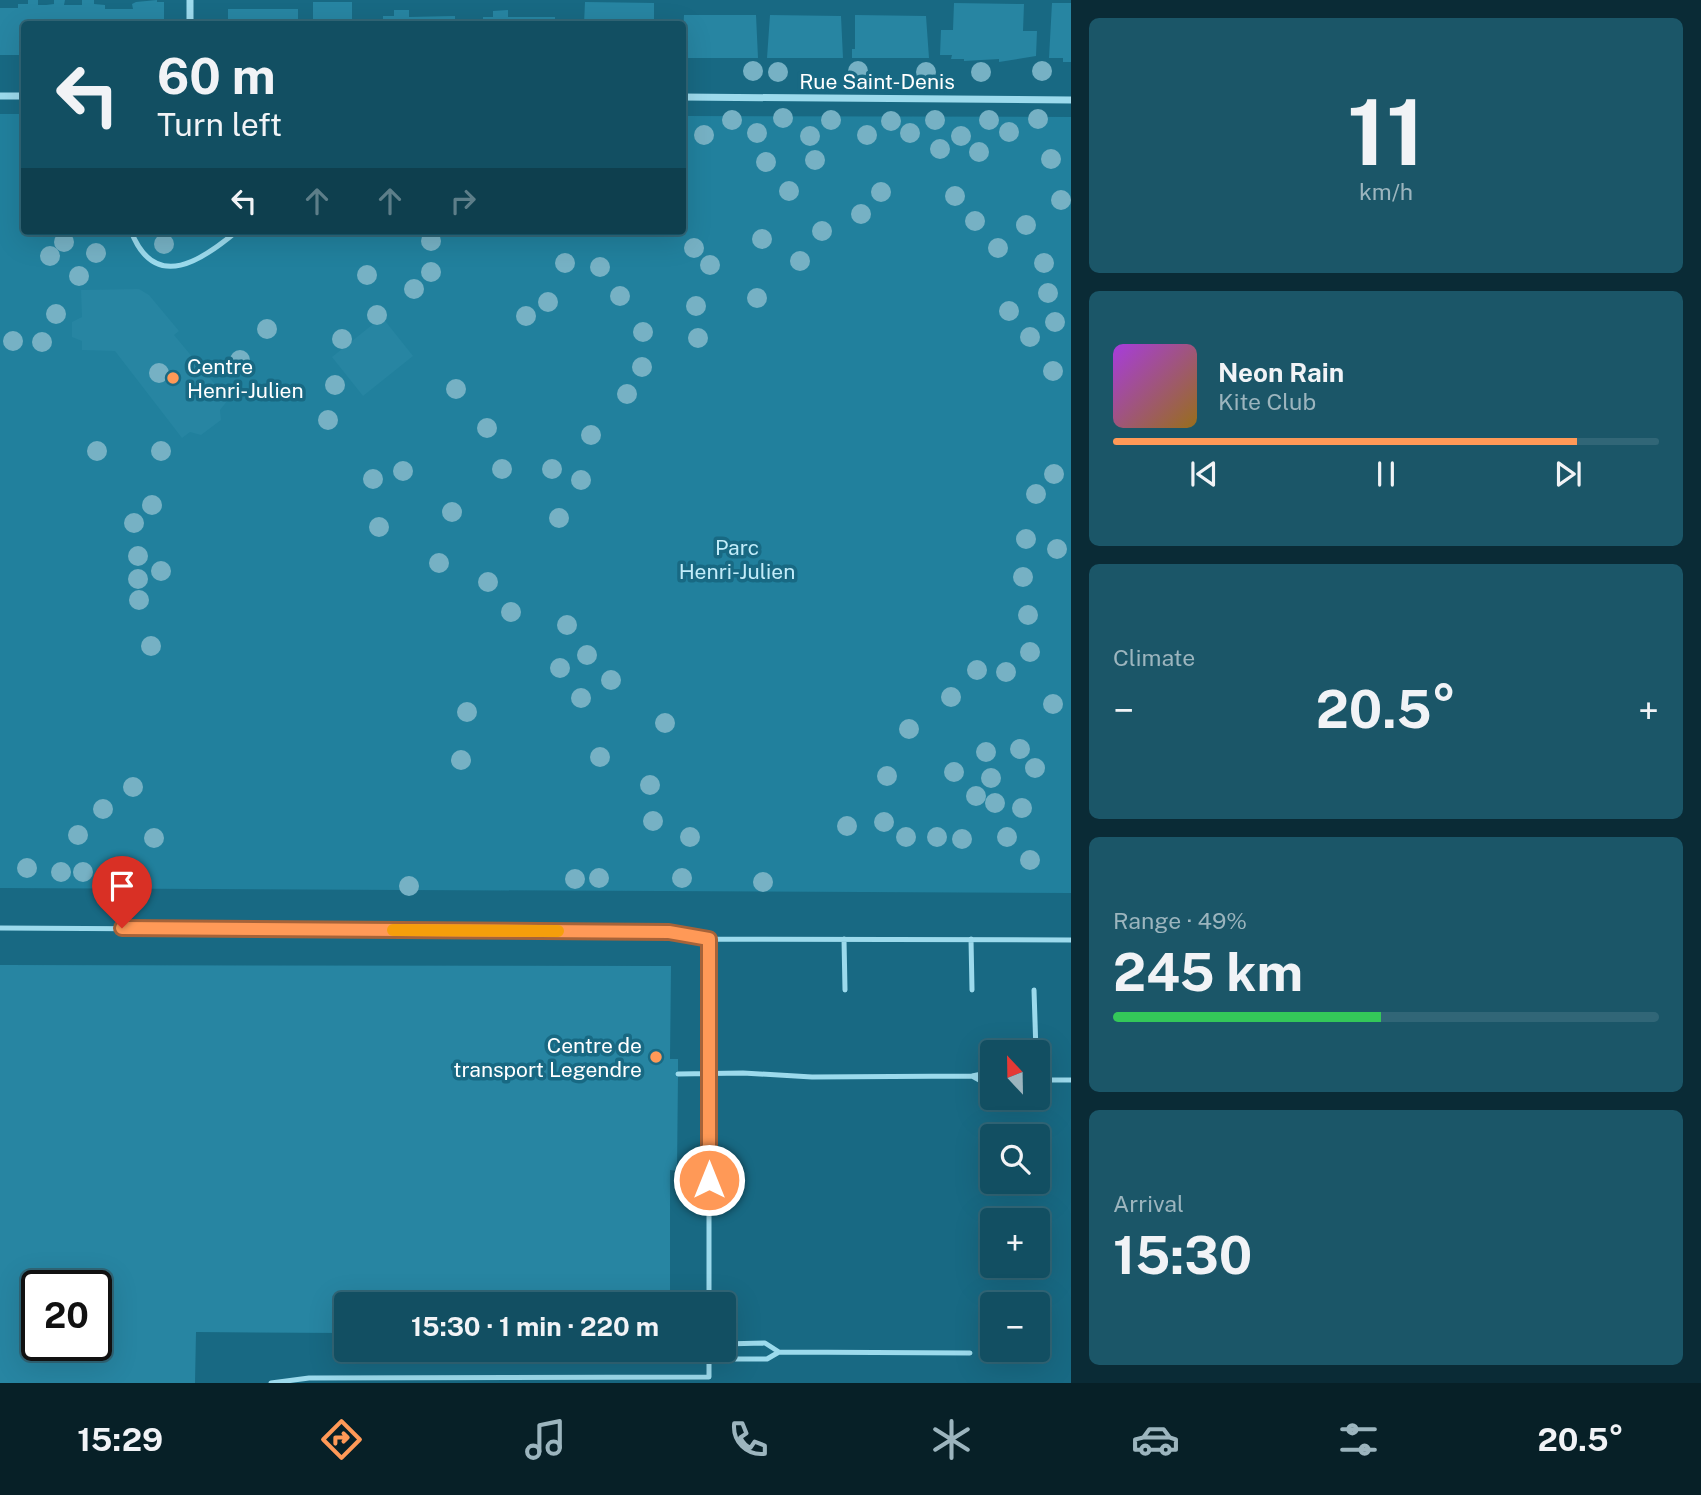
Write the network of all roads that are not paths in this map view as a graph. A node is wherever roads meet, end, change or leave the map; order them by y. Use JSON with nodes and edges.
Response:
{"nodes":[{"id":1,"x":190,"y":0,"type":"edge"},
{"id":2,"x":190,"y":21,"type":"edge"},
{"id":3,"x":0,"y":96,"type":"edge"},
{"id":4,"x":21,"y":96,"type":"edge"},
{"id":5,"x":686,"y":97,"type":"edge"},
{"id":6,"x":1071,"y":100,"type":"edge"},
{"id":7,"x":133,"y":235,"type":"edge"},
{"id":8,"x":232,"y":235,"type":"edge"},
{"id":9,"x":0,"y":928,"type":"edge"},
{"id":10,"x":709,"y":939,"type":"junction"},
{"id":11,"x":844,"y":939,"type":"junction"},
{"id":12,"x":971,"y":939,"type":"junction"},
{"id":13,"x":1071,"y":940,"type":"edge"},
{"id":14,"x":845,"y":990,"type":"dead end"},
{"id":15,"x":972,"y":990,"type":"dead end"},
{"id":16,"x":1034,"y":990,"type":"dead end"},
{"id":17,"x":1036,"y":1040,"type":"edge"},
{"id":18,"x":709,"y":1073,"type":"junction"},
{"id":19,"x":678,"y":1074,"type":"dead end"},
{"id":20,"x":980,"y":1074,"type":"edge"},
{"id":21,"x":972,"y":1076,"type":"junction"},
{"id":22,"x":980,"y":1080,"type":"edge"},
{"id":23,"x":1050,"y":1080,"type":"edge"},
{"id":24,"x":1071,"y":1080,"type":"edge"},
{"id":25,"x":709,"y":1292,"type":"edge"},
{"id":26,"x":736,"y":1344,"type":"edge"},
{"id":27,"x":779,"y":1352,"type":"junction"},
{"id":28,"x":970,"y":1353,"type":"dead end"},
{"id":29,"x":736,"y":1359,"type":"edge"},
{"id":30,"x":708,"y":1362,"type":"edge"},
{"id":31,"x":271,"y":1383,"type":"edge"}],
"edges":[{"from":1,"to":2,"type":"street"},
{"from":3,"to":4,"type":"street"},
{"from":5,"to":6,"type":"street","name":"Rue Saint-Denis"},
{"from":7,"to":8,"type":"lane"},
{"from":9,"to":10,"type":"lane"},
{"from":10,"to":11,"type":"lane"},
{"from":10,"to":18,"type":"lane"},
{"from":11,"to":12,"type":"lane"},
{"from":11,"to":14,"type":"lane"},
{"from":12,"to":13,"type":"lane"},
{"from":12,"to":15,"type":"lane"},
{"from":16,"to":17,"type":"lane"},
{"from":18,"to":19,"type":"lane"},
{"from":18,"to":21,"type":"lane"},
{"from":18,"to":25,"type":"lane"},
{"from":20,"to":21,"type":"lane"},
{"from":21,"to":22,"type":"lane"},
{"from":23,"to":24,"type":"lane"},
{"from":26,"to":27,"type":"lane"},
{"from":27,"to":28,"type":"lane"},
{"from":27,"to":29,"type":"lane"},
{"from":30,"to":31,"type":"lane"}]}
